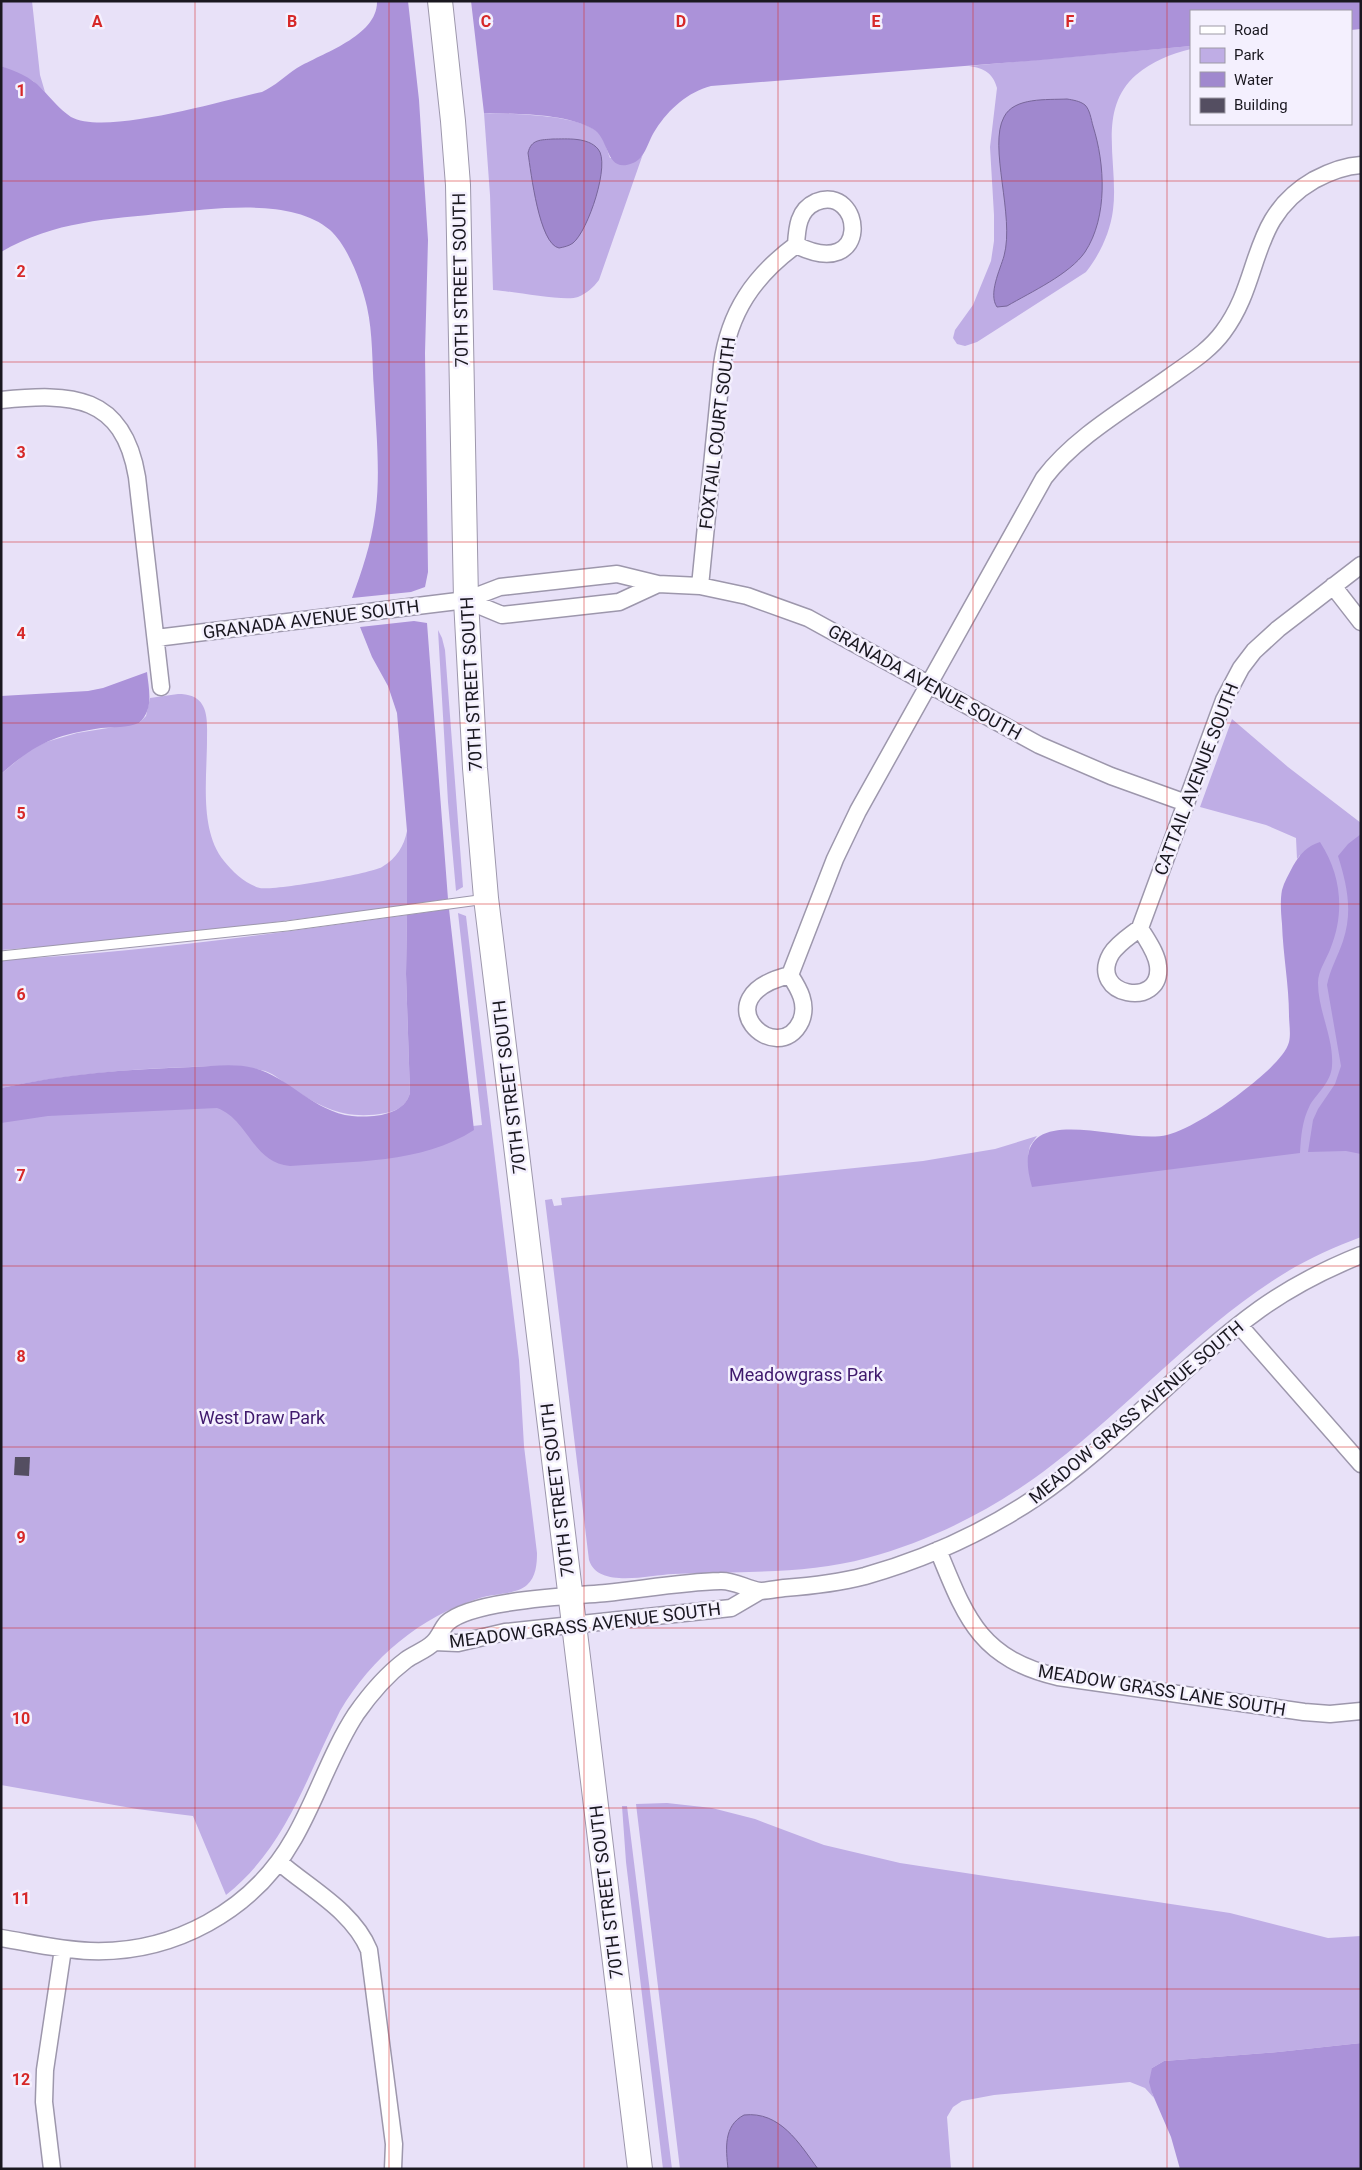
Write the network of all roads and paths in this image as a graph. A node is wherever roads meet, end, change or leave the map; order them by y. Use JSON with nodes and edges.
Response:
{"nodes":[{"id":1,"x":440,"y":1,"type":"edge"},
{"id":2,"x":1361,"y":164,"type":"edge"},
{"id":3,"x":796,"y":245,"type":"dead end"},
{"id":4,"x":1,"y":400,"type":"edge"},
{"id":5,"x":1361,"y":565,"type":"edge"},
{"id":6,"x":658,"y":584,"type":"junction"},
{"id":7,"x":700,"y":586,"type":"junction"},
{"id":8,"x":1333,"y":586,"type":"junction"},
{"id":9,"x":466,"y":600,"type":"junction"},
{"id":10,"x":1361,"y":622,"type":"edge"},
{"id":11,"x":156,"y":638,"type":"junction"},
{"id":12,"x":928,"y":685,"type":"junction"},
{"id":13,"x":161,"y":687,"type":"dead end"},
{"id":14,"x":1186,"y":803,"type":"junction"},
{"id":15,"x":486,"y":898,"type":"junction"},
{"id":16,"x":1140,"y":928,"type":"dead end"},
{"id":17,"x":1,"y":956,"type":"edge"},
{"id":18,"x":790,"y":975,"type":"dead end"},
{"id":19,"x":1361,"y":1254,"type":"edge"},
{"id":20,"x":1239,"y":1325,"type":"junction"},
{"id":21,"x":1361,"y":1464,"type":"edge"},
{"id":22,"x":938,"y":1550,"type":"junction"},
{"id":23,"x":760,"y":1591,"type":"junction"},
{"id":24,"x":570,"y":1596,"type":"junction"},
{"id":25,"x":574,"y":1626,"type":"junction"},
{"id":26,"x":434,"y":1642,"type":"junction"},
{"id":27,"x":1361,"y":1711,"type":"edge"},
{"id":28,"x":279,"y":1862,"type":"junction"},
{"id":29,"x":1,"y":1938,"type":"edge"},
{"id":30,"x":63,"y":1949,"type":"junction"},
{"id":31,"x":52,"y":2169,"type":"edge"},
{"id":32,"x":393,"y":2169,"type":"edge"},
{"id":33,"x":640,"y":2169,"type":"edge"}],
"edges":[{"from":1,"to":9,"type":"main road","name":"70TH STREET SOUTH"},
{"from":2,"to":12,"type":"street"},
{"from":3,"to":7,"type":"street","name":"FOXTAIL COURT SOUTH"},
{"from":4,"to":11,"type":"street"},
{"from":5,"to":8,"type":"street","name":"CATTAIL AVENUE SOUTH"},
{"from":6,"to":7,"type":"street","name":"GRANADA AVENUE SOUTH"},
{"from":6,"to":9,"type":"street","name":"GRANADA AVENUE SOUTH"},
{"from":6,"to":9,"type":"street","name":"GRANADA AVENUE SOUTH"},
{"from":7,"to":12,"type":"street","name":"GRANADA AVENUE SOUTH"},
{"from":8,"to":10,"type":"street"},
{"from":8,"to":14,"type":"street","name":"CATTAIL AVENUE SOUTH"},
{"from":9,"to":11,"type":"street","name":"GRANADA AVENUE SOUTH"},
{"from":9,"to":15,"type":"main road","name":"70TH STREET SOUTH"},
{"from":11,"to":13,"type":"street"},
{"from":12,"to":14,"type":"street","name":"GRANADA AVENUE SOUTH"},
{"from":12,"to":18,"type":"street"},
{"from":14,"to":16,"type":"street","name":"CATTAIL AVENUE SOUTH"},
{"from":15,"to":17,"type":"lane"},
{"from":15,"to":24,"type":"main road","name":"70TH STREET SOUTH"},
{"from":19,"to":20,"type":"street","name":"MEADOW GRASS AVENUE SOUTH"},
{"from":20,"to":21,"type":"street"},
{"from":20,"to":22,"type":"street","name":"MEADOW GRASS AVENUE SOUTH"},
{"from":22,"to":23,"type":"street","name":"MEADOW GRASS AVENUE SOUTH"},
{"from":22,"to":27,"type":"street","name":"MEADOW GRASS LANE SOUTH"},
{"from":23,"to":24,"type":"street","name":"MEADOW GRASS AVENUE SOUTH"},
{"from":23,"to":25,"type":"street","name":"MEADOW GRASS AVENUE SOUTH"},
{"from":24,"to":25,"type":"main road","name":"70TH STREET SOUTH"},
{"from":24,"to":26,"type":"street","name":"MEADOW GRASS AVENUE SOUTH"},
{"from":25,"to":26,"type":"street","name":"MEADOW GRASS AVENUE SOUTH"},
{"from":25,"to":33,"type":"main road","name":"70TH STREET SOUTH"},
{"from":26,"to":28,"type":"street","name":"MEADOW GRASS AVENUE SOUTH"},
{"from":28,"to":30,"type":"street","name":"MEADOW GRASS AVENUE SOUTH"},
{"from":28,"to":32,"type":"street"},
{"from":29,"to":30,"type":"street","name":"MEADOW GRASS AVENUE SOUTH"},
{"from":30,"to":31,"type":"street"}]}
